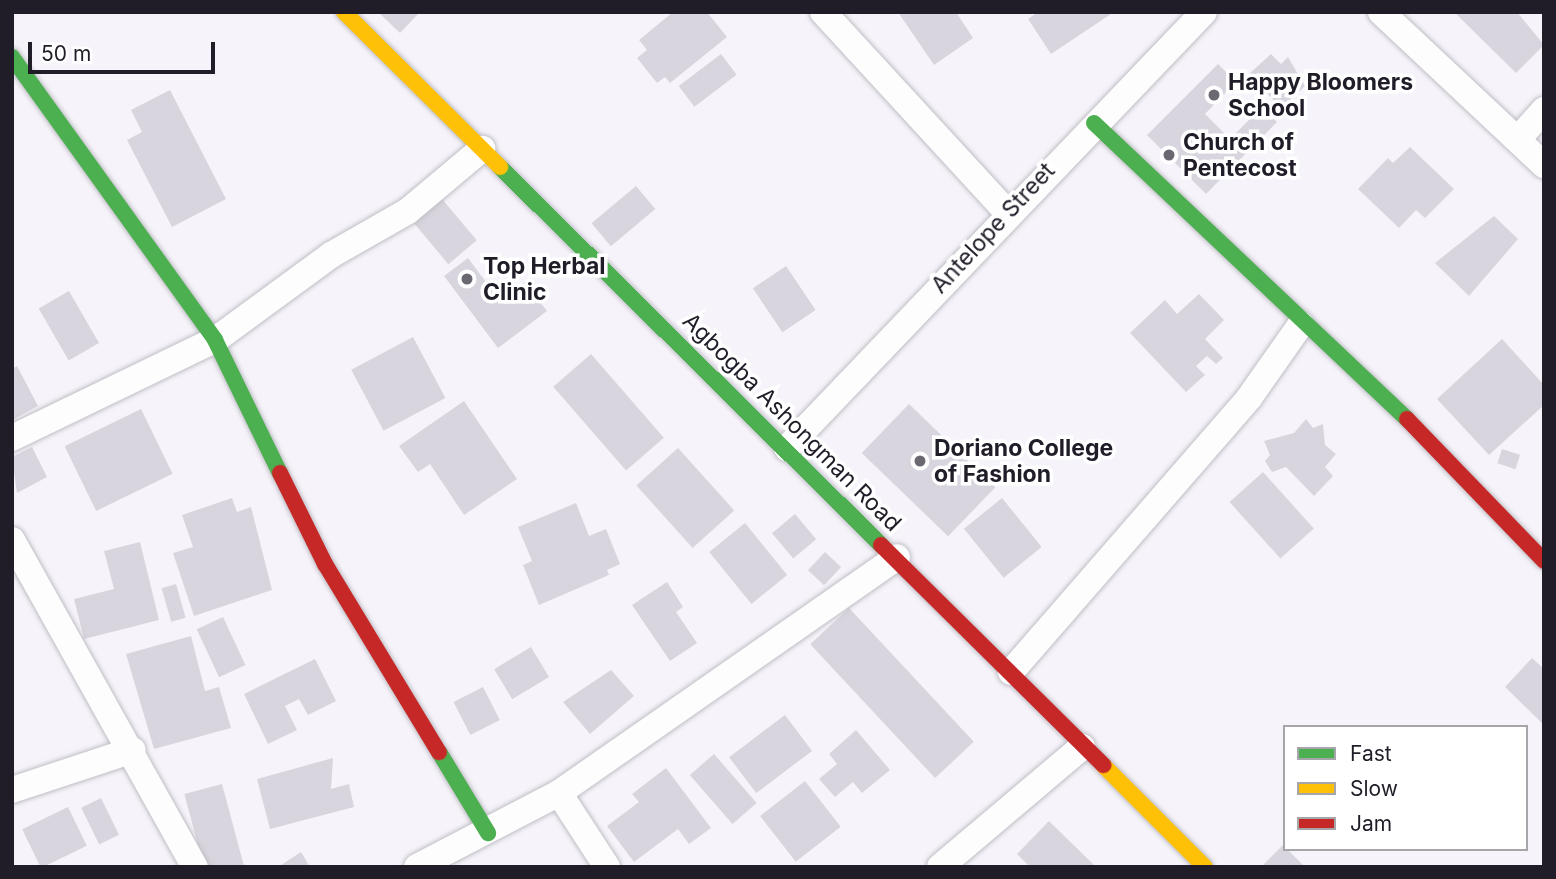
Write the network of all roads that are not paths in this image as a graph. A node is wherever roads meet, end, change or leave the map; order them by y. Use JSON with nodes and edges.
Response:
{"nodes":[{"id":1,"x":344,"y":12,"type":"edge"},
{"id":2,"x":823,"y":12,"type":"edge"},
{"id":3,"x":1381,"y":12,"type":"edge"},
{"id":4,"x":1195,"y":15,"type":"edge"},
{"id":5,"x":12,"y":57,"type":"edge"},
{"id":6,"x":1544,"y":110,"type":"edge"},
{"id":7,"x":1094,"y":123,"type":"junction"},
{"id":8,"x":1518,"y":139,"type":"junction"},
{"id":9,"x":482,"y":149,"type":"junction"},
{"id":10,"x":1544,"y":165,"type":"edge"},
{"id":11,"x":1007,"y":212,"type":"junction"},
{"id":12,"x":1301,"y":324,"type":"junction"},
{"id":13,"x":215,"y":340,"type":"junction"},
{"id":14,"x":12,"y":438,"type":"edge"},
{"id":15,"x":787,"y":448,"type":"junction"},
{"id":16,"x":13,"y":542,"type":"edge"},
{"id":17,"x":897,"y":557,"type":"junction"},
{"id":18,"x":1544,"y":561,"type":"edge"},
{"id":19,"x":1012,"y":673,"type":"junction"},
{"id":20,"x":1082,"y":747,"type":"junction"},
{"id":21,"x":133,"y":750,"type":"junction"},
{"id":22,"x":12,"y":790,"type":"edge"},
{"id":23,"x":559,"y":793,"type":"junction"},
{"id":24,"x":488,"y":833,"type":"junction"},
{"id":25,"x":195,"y":867,"type":"edge"},
{"id":26,"x":417,"y":867,"type":"edge"},
{"id":27,"x":607,"y":867,"type":"edge"},
{"id":28,"x":940,"y":867,"type":"edge"},
{"id":29,"x":1205,"y":867,"type":"edge"}],
"edges":[{"from":1,"to":9,"type":"street","name":"Agbogba Ashongman Road"},
{"from":2,"to":11,"type":"street"},
{"from":3,"to":8,"type":"street"},
{"from":4,"to":7,"type":"street","name":"Antelope Street"},
{"from":5,"to":13,"type":"street"},
{"from":6,"to":8,"type":"street"},
{"from":7,"to":11,"type":"street","name":"Antelope Street"},
{"from":7,"to":12,"type":"street"},
{"from":8,"to":10,"type":"street"},
{"from":9,"to":13,"type":"street"},
{"from":9,"to":15,"type":"street","name":"Agbogba Ashongman Road"},
{"from":11,"to":15,"type":"street","name":"Antelope Street"},
{"from":12,"to":18,"type":"street"},
{"from":12,"to":19,"type":"street"},
{"from":13,"to":14,"type":"street"},
{"from":13,"to":24,"type":"street"},
{"from":15,"to":17,"type":"street","name":"Agbogba Ashongman Road"},
{"from":16,"to":21,"type":"street"},
{"from":17,"to":19,"type":"street","name":"Agbogba Ashongman Road"},
{"from":17,"to":23,"type":"street"},
{"from":19,"to":20,"type":"street","name":"Agbogba Ashongman Road"},
{"from":20,"to":28,"type":"street"},
{"from":20,"to":29,"type":"street","name":"Agbogba Ashongman Road"},
{"from":21,"to":22,"type":"street"},
{"from":21,"to":25,"type":"street"},
{"from":23,"to":24,"type":"street"},
{"from":23,"to":27,"type":"street"},
{"from":24,"to":26,"type":"street"}]}
